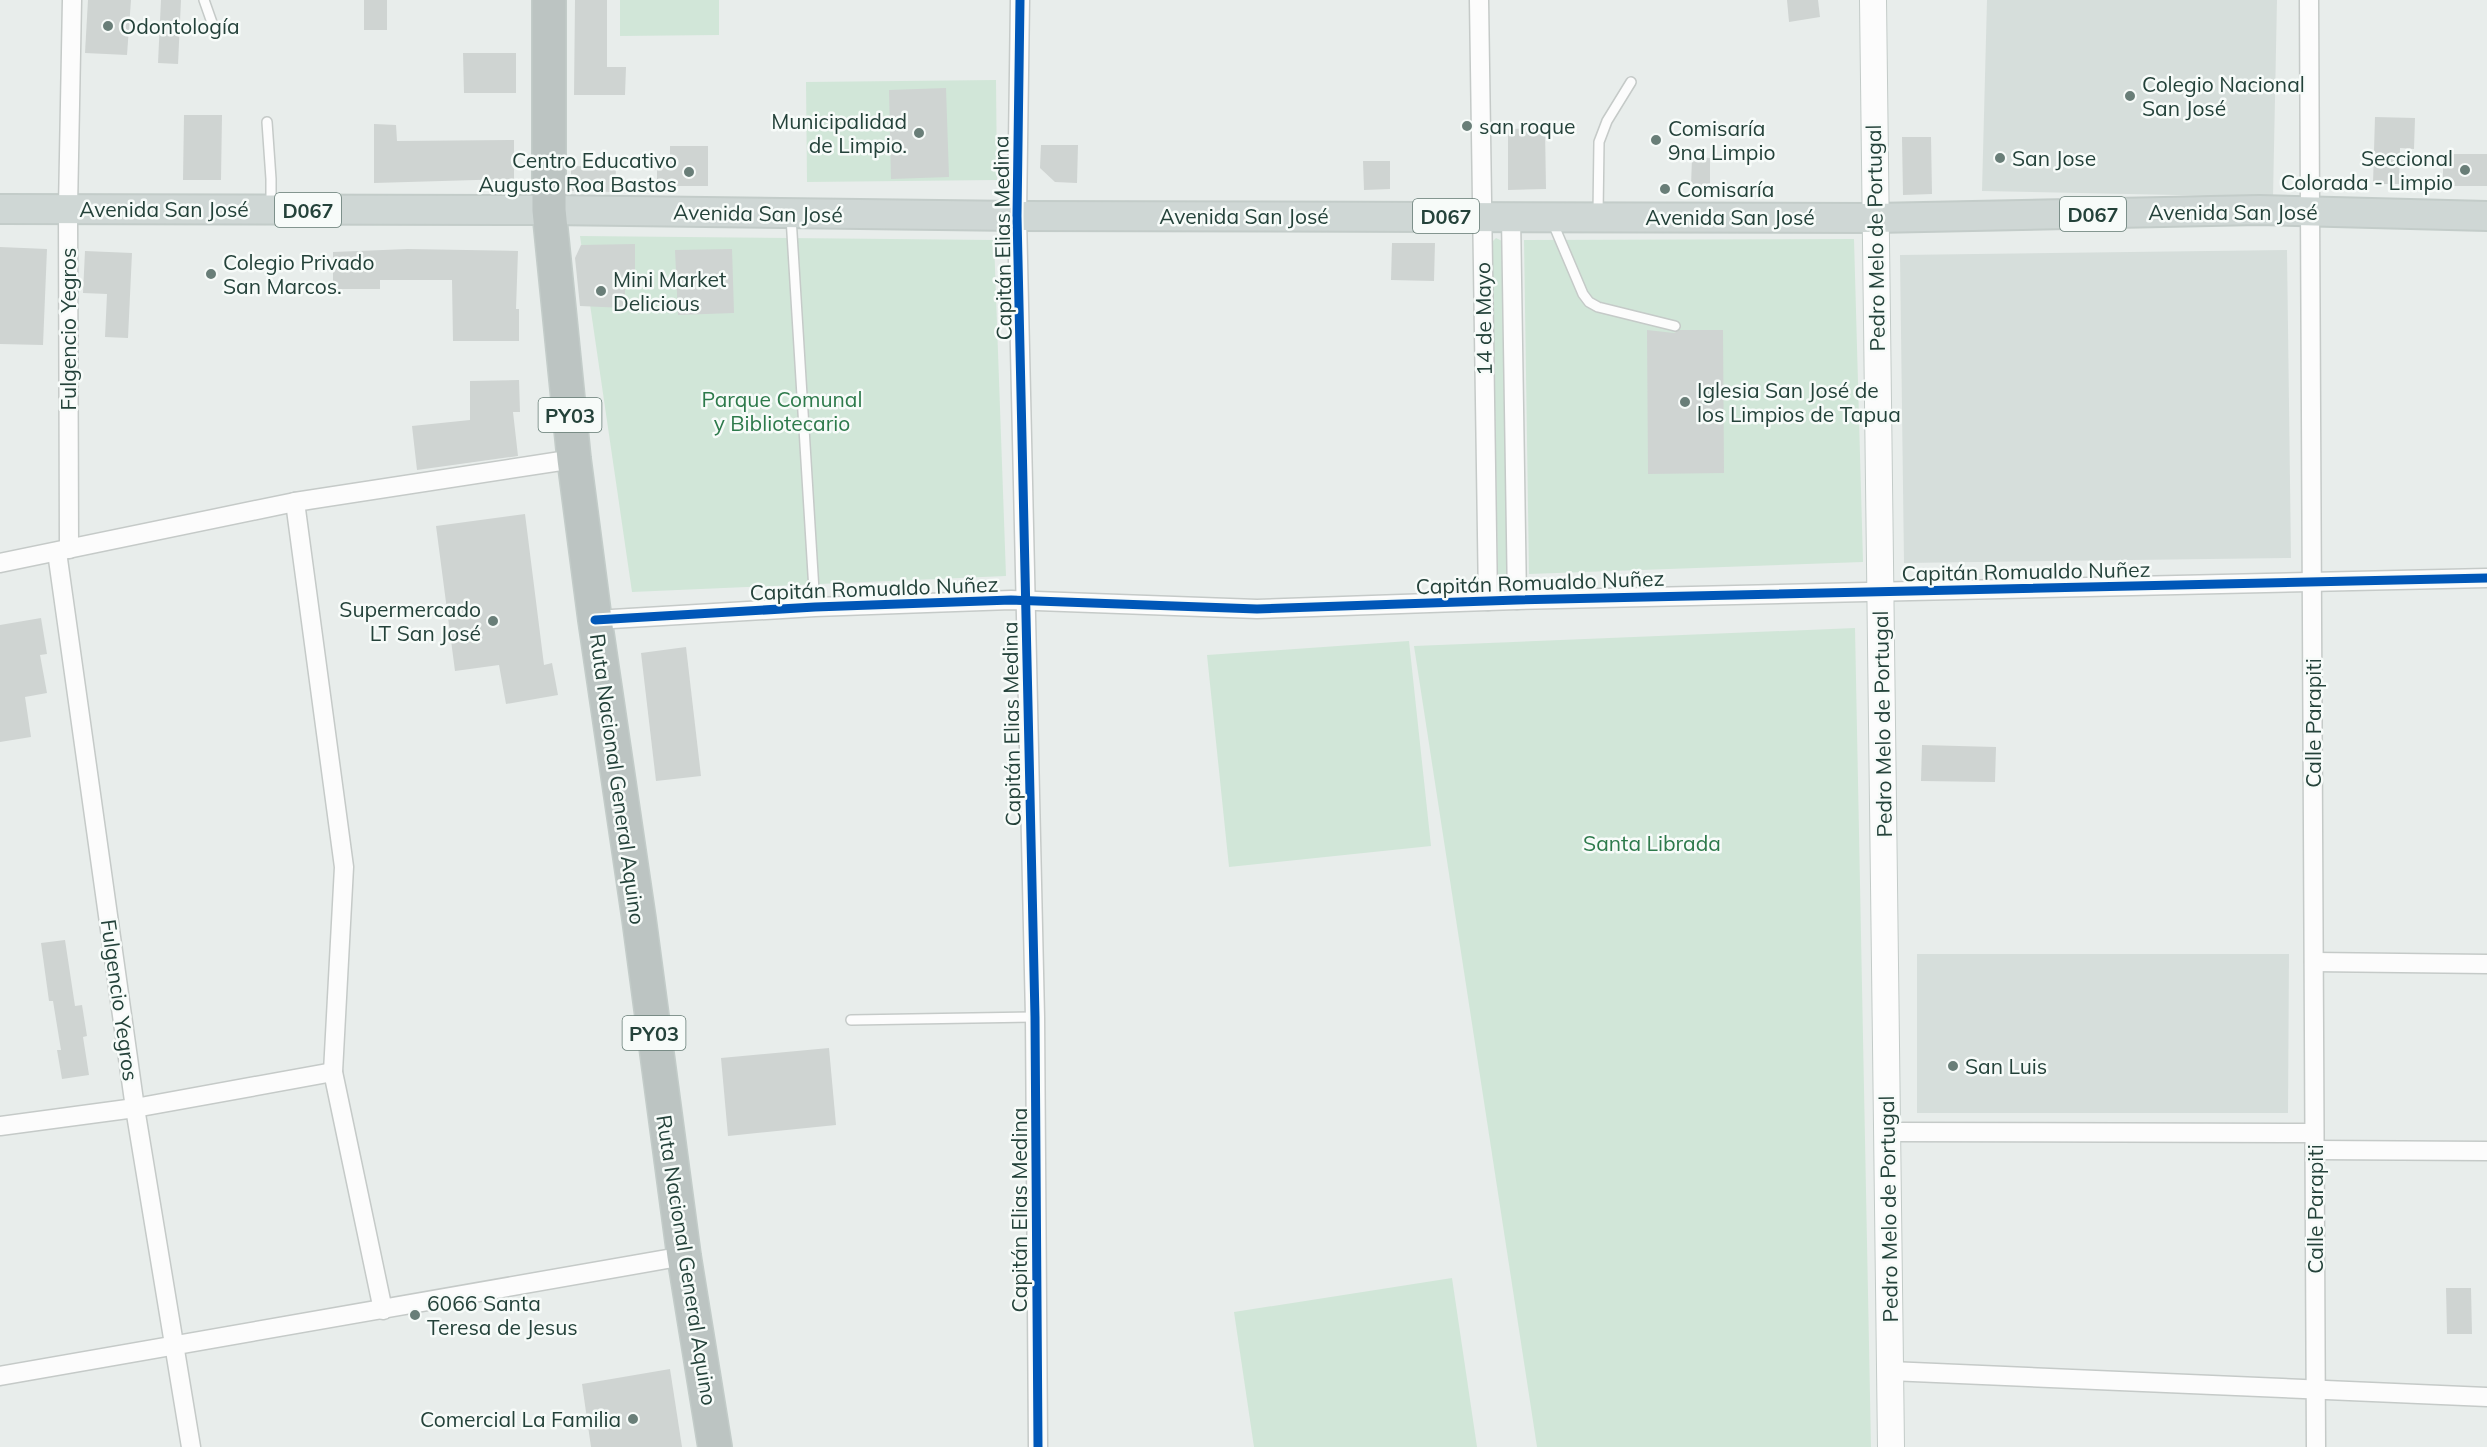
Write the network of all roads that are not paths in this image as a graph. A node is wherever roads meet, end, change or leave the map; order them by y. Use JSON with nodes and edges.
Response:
{"nodes":[{"id":1,"x":72,"y":0,"type":"edge"},
{"id":2,"x":204,"y":0,"type":"edge"},
{"id":3,"x":549,"y":0,"type":"edge"},
{"id":4,"x":1020,"y":0,"type":"edge"},
{"id":5,"x":1479,"y":0,"type":"edge"},
{"id":6,"x":1873,"y":0,"type":"edge"},
{"id":7,"x":2309,"y":0,"type":"edge"},
{"id":8,"x":216,"y":34,"type":"dead end"},
{"id":9,"x":1631,"y":82,"type":"dead end"},
{"id":10,"x":267,"y":122,"type":"dead end"},
{"id":11,"x":68,"y":208,"type":"junction"},
{"id":12,"x":0,"y":209,"type":"edge"},
{"id":13,"x":271,"y":209,"type":"junction"},
{"id":14,"x":549,"y":210,"type":"junction"},
{"id":15,"x":2311,"y":211,"type":"junction"},
{"id":16,"x":791,"y":213,"type":"junction"},
{"id":17,"x":1017,"y":216,"type":"junction"},
{"id":18,"x":1481,"y":216,"type":"junction"},
{"id":19,"x":1511,"y":216,"type":"junction"},
{"id":20,"x":1551,"y":216,"type":"junction"},
{"id":21,"x":1598,"y":216,"type":"junction"},
{"id":22,"x":2487,"y":216,"type":"edge"},
{"id":23,"x":1875,"y":218,"type":"junction"},
{"id":24,"x":1675,"y":326,"type":"dead end"},
{"id":25,"x":574,"y":459,"type":"junction"},
{"id":26,"x":295,"y":502,"type":"junction"},
{"id":27,"x":63,"y":551,"type":"junction"},
{"id":28,"x":0,"y":563,"type":"edge"},
{"id":29,"x":2487,"y":578,"type":"edge"},
{"id":30,"x":2312,"y":582,"type":"junction"},
{"id":31,"x":1880,"y":592,"type":"junction"},
{"id":32,"x":1027,"y":600,"type":"junction"},
{"id":33,"x":1517,"y":600,"type":"junction"},
{"id":34,"x":1488,"y":601,"type":"junction"},
{"id":35,"x":815,"y":607,"type":"junction"},
{"id":36,"x":595,"y":620,"type":"junction"},
{"id":37,"x":2314,"y":962,"type":"junction"},
{"id":38,"x":2487,"y":964,"type":"edge"},
{"id":39,"x":1035,"y":1017,"type":"junction"},
{"id":40,"x":852,"y":1020,"type":"dead end"},
{"id":41,"x":333,"y":1072,"type":"junction"},
{"id":42,"x":135,"y":1108,"type":"junction"},
{"id":43,"x":0,"y":1126,"type":"edge"},
{"id":44,"x":1887,"y":1132,"type":"junction"},
{"id":45,"x":2315,"y":1142,"type":"junction"},
{"id":46,"x":2487,"y":1151,"type":"edge"},
{"id":47,"x":684,"y":1256,"type":"junction"},
{"id":48,"x":383,"y":1310,"type":"junction"},
{"id":49,"x":175,"y":1346,"type":"junction"},
{"id":50,"x":1890,"y":1371,"type":"junction"},
{"id":51,"x":0,"y":1376,"type":"edge"},
{"id":52,"x":2316,"y":1390,"type":"junction"},
{"id":53,"x":2487,"y":1397,"type":"edge"},
{"id":54,"x":191,"y":1447,"type":"edge"},
{"id":55,"x":715,"y":1447,"type":"edge"},
{"id":56,"x":1038,"y":1447,"type":"edge"},
{"id":57,"x":1891,"y":1447,"type":"edge"},
{"id":58,"x":2316,"y":1447,"type":"edge"}],
"edges":[{"from":1,"to":11,"type":"street","name":"Fulgencio Yegros"},
{"from":2,"to":8,"type":"lane"},
{"from":3,"to":14,"type":"highway","name":"Ruta Nacional General Aquino","number":"PY03"},
{"from":4,"to":17,"type":"street","name":"Capitán Elias Medina"},
{"from":5,"to":18,"type":"street","name":"14 de Mayo"},
{"from":6,"to":23,"type":"street","name":"Pedro Melo de Portugal"},
{"from":7,"to":15,"type":"street","name":"Calle Parapiti"},
{"from":9,"to":21,"type":"lane"},
{"from":10,"to":13,"type":"lane"},
{"from":11,"to":12,"type":"main road","name":"Avenida San José","number":"D067"},
{"from":11,"to":13,"type":"main road","name":"Avenida San José","number":"D067"},
{"from":11,"to":27,"type":"street","name":"Fulgencio Yegros"},
{"from":13,"to":14,"type":"main road","name":"Avenida San José","number":"D067"},
{"from":14,"to":16,"type":"main road","name":"Avenida San José","number":"D067"},
{"from":14,"to":25,"type":"highway","name":"Ruta Nacional General Aquino","number":"PY03"},
{"from":15,"to":22,"type":"main road","name":"Avenida San José","number":"D067"},
{"from":15,"to":23,"type":"main road","name":"Avenida San José","number":"D067"},
{"from":15,"to":30,"type":"street","name":"Calle Parapiti"},
{"from":16,"to":17,"type":"main road","name":"Avenida San José","number":"D067"},
{"from":16,"to":35,"type":"lane"},
{"from":17,"to":18,"type":"main road","name":"Avenida San José","number":"D067"},
{"from":17,"to":32,"type":"street","name":"Capitán Elias Medina"},
{"from":18,"to":19,"type":"main road","name":"Avenida San José","number":"D067"},
{"from":18,"to":34,"type":"street","name":"14 de Mayo"},
{"from":19,"to":20,"type":"main road","name":"Avenida San José","number":"D067"},
{"from":19,"to":33,"type":"street","name":"14 de Mayo"},
{"from":20,"to":21,"type":"main road","name":"Avenida San José","number":"D067"},
{"from":20,"to":24,"type":"lane"},
{"from":21,"to":23,"type":"main road","name":"Avenida San José","number":"D067"},
{"from":23,"to":31,"type":"street","name":"Pedro Melo de Portugal"},
{"from":25,"to":26,"type":"street"},
{"from":25,"to":36,"type":"highway","name":"Ruta Nacional General Aquino","number":"PY03"},
{"from":26,"to":27,"type":"street"},
{"from":26,"to":41,"type":"street"},
{"from":27,"to":28,"type":"street"},
{"from":27,"to":42,"type":"street","name":"Fulgencio Yegros"},
{"from":29,"to":30,"type":"street","name":"Capitán Romualdo Nuñez"},
{"from":30,"to":31,"type":"street","name":"Capitán Romualdo Nuñez"},
{"from":30,"to":37,"type":"street","name":"Calle Parapiti"},
{"from":31,"to":33,"type":"street","name":"Capitán Romualdo Nuñez"},
{"from":31,"to":44,"type":"street","name":"Pedro Melo de Portugal"},
{"from":32,"to":34,"type":"street","name":"Capitán Romualdo Nuñez"},
{"from":32,"to":35,"type":"street","name":"Capitán Romualdo Nuñez"},
{"from":32,"to":39,"type":"street","name":"Capitán Elias Medina"},
{"from":33,"to":34,"type":"street","name":"Capitán Romualdo Nuñez"},
{"from":35,"to":36,"type":"street","name":"Capitán Romualdo Nuñez"},
{"from":36,"to":47,"type":"highway","name":"Ruta Nacional General Aquino","number":"PY03"},
{"from":37,"to":38,"type":"street"},
{"from":37,"to":45,"type":"street","name":"Calle Parapiti"},
{"from":39,"to":40,"type":"lane"},
{"from":39,"to":56,"type":"street","name":"Capitán Elias Medina"},
{"from":41,"to":42,"type":"street"},
{"from":41,"to":48,"type":"street"},
{"from":42,"to":43,"type":"street"},
{"from":42,"to":49,"type":"street","name":"Fulgencio Yegros"},
{"from":44,"to":45,"type":"street"},
{"from":44,"to":50,"type":"street","name":"Pedro Melo de Portugal"},
{"from":45,"to":46,"type":"street"},
{"from":45,"to":52,"type":"street","name":"Calle Parapiti"},
{"from":47,"to":48,"type":"street"},
{"from":47,"to":55,"type":"highway","name":"Ruta Nacional General Aquino","number":"PY03"},
{"from":48,"to":49,"type":"street"},
{"from":49,"to":51,"type":"street"},
{"from":49,"to":54,"type":"street","name":"Fulgencio Yegros"},
{"from":50,"to":52,"type":"street"},
{"from":50,"to":57,"type":"street","name":"Pedro Melo de Portugal"},
{"from":52,"to":53,"type":"street"},
{"from":52,"to":58,"type":"street","name":"Calle Parapiti"}]}
